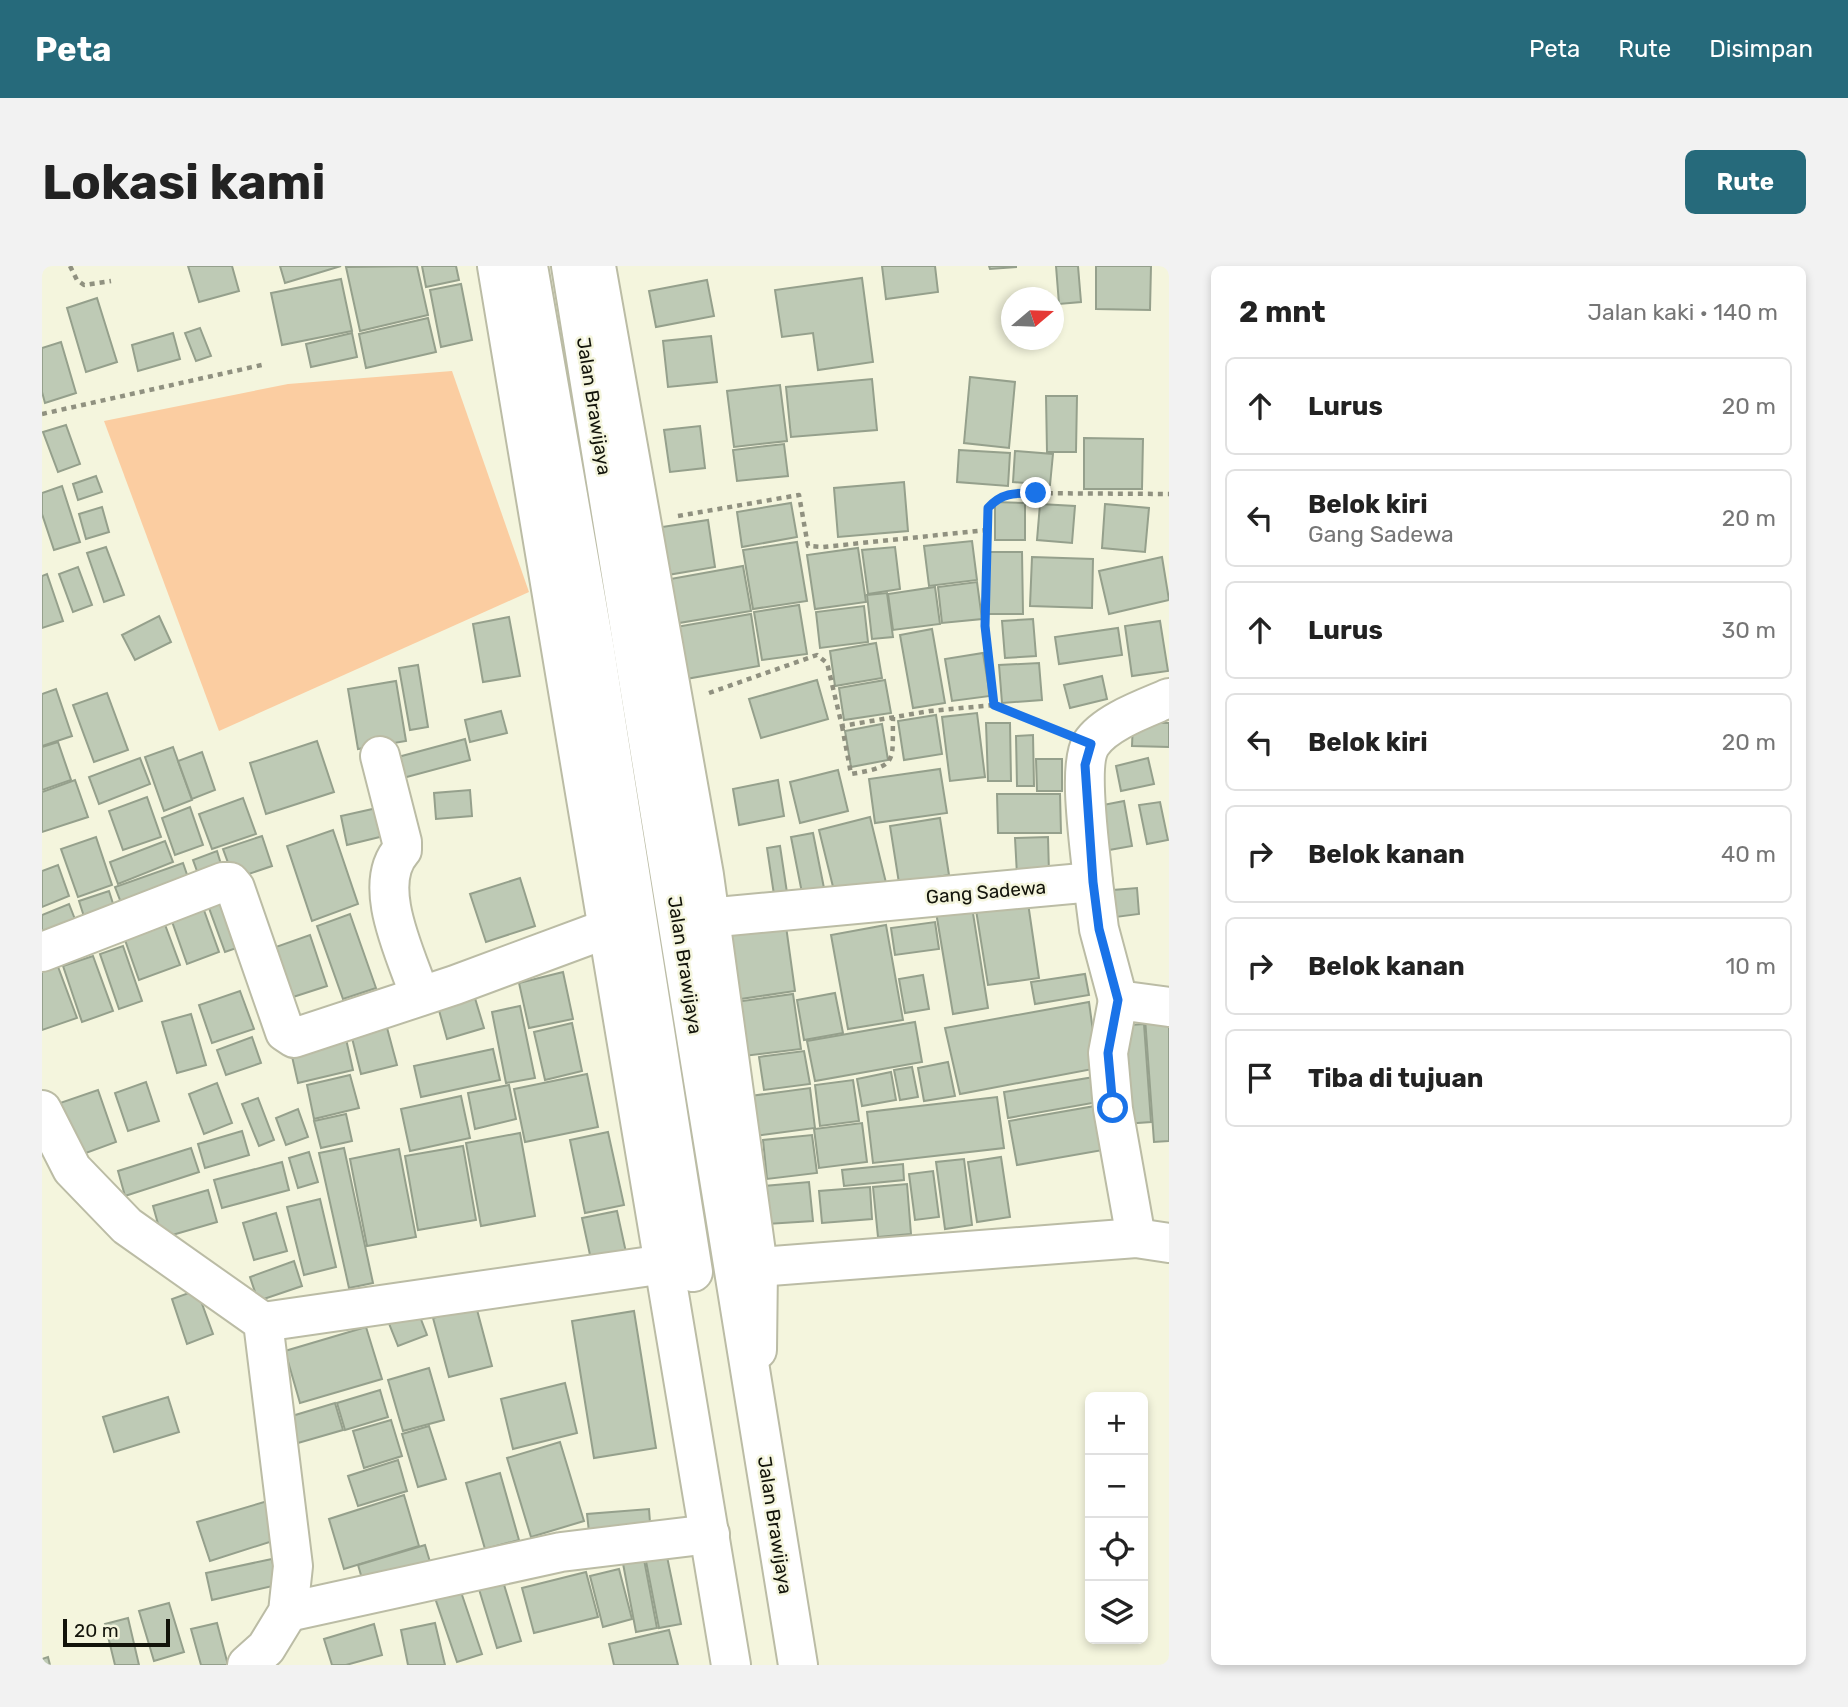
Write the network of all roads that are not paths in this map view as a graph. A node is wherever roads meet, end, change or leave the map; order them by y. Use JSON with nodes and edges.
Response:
{"nodes":[{"id":1,"x":497,"y":266,"type":"edge"},
{"id":2,"x":528,"y":266,"type":"edge"},
{"id":3,"x":571,"y":266,"type":"edge"},
{"id":4,"x":596,"y":266,"type":"edge"},
{"id":5,"x":1169,"y":698,"type":"edge"},
{"id":6,"x":380,"y":756,"type":"dead end"},
{"id":7,"x":1093,"y":882,"type":"junction"},
{"id":8,"x":707,"y":918,"type":"junction"},
{"id":9,"x":606,"y":929,"type":"junction"},
{"id":10,"x":42,"y":953,"type":"edge"},
{"id":11,"x":420,"y":996,"type":"junction"},
{"id":12,"x":1118,"y":1000,"type":"junction"},
{"id":13,"x":1169,"y":1007,"type":"edge"},
{"id":14,"x":42,"y":1110,"type":"edge"},
{"id":15,"x":1153,"y":1240,"type":"edge"},
{"id":16,"x":665,"y":1264,"type":"junction"},
{"id":17,"x":758,"y":1267,"type":"junction"},
{"id":18,"x":263,"y":1322,"type":"junction"},
{"id":19,"x":757,"y":1409,"type":"junction"},
{"id":20,"x":710,"y":1534,"type":"junction"},
{"id":21,"x":288,"y":1612,"type":"junction"},
{"id":22,"x":247,"y":1665,"type":"edge"},
{"id":23,"x":731,"y":1665,"type":"edge"},
{"id":24,"x":751,"y":1665,"type":"edge"},
{"id":25,"x":797,"y":1665,"type":"edge"}],
"edges":[{"from":1,"to":9,"type":"main road"},
{"from":2,"to":24,"type":"main road","name":"Jalan Brawijaya"},
{"from":3,"to":19,"type":"main road","name":"Jalan Brawijaya"},
{"from":4,"to":8,"type":"main road"},
{"from":5,"to":7,"type":"main road"},
{"from":6,"to":11,"type":"main road"},
{"from":7,"to":8,"type":"main road","name":"Gang Sadewa"},
{"from":7,"to":12,"type":"main road"},
{"from":8,"to":17,"type":"main road"},
{"from":9,"to":11,"type":"main road"},
{"from":9,"to":16,"type":"main road"},
{"from":10,"to":11,"type":"main road"},
{"from":12,"to":13,"type":"main road"},
{"from":12,"to":15,"type":"main road"},
{"from":14,"to":18,"type":"main road"},
{"from":15,"to":17,"type":"main road"},
{"from":16,"to":18,"type":"main road"},
{"from":16,"to":20,"type":"main road"},
{"from":17,"to":19,"type":"main road"},
{"from":18,"to":21,"type":"main road"},
{"from":19,"to":25,"type":"main road","name":"Jalan Brawijaya"},
{"from":20,"to":21,"type":"main road"},
{"from":20,"to":23,"type":"main road"},
{"from":21,"to":22,"type":"main road"}]}
